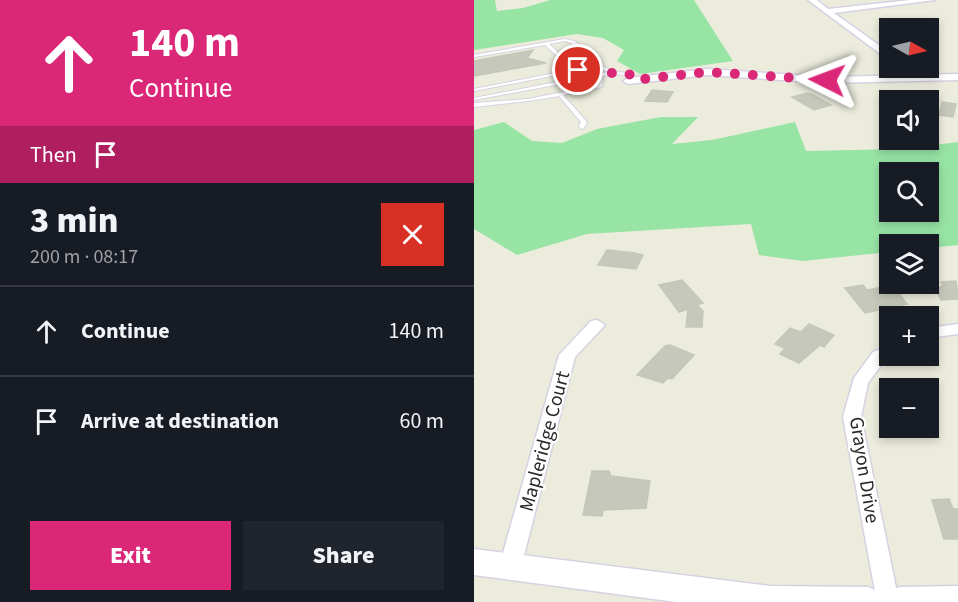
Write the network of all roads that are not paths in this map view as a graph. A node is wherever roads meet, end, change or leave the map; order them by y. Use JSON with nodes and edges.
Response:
{"nodes":[{"id":1,"x":812,"y":0,"type":"edge"},
{"id":2,"x":931,"y":0,"type":"edge"},
{"id":3,"x":827,"y":11,"type":"junction"},
{"id":4,"x":545,"y":44,"type":"junction"},
{"id":5,"x":879,"y":50,"type":"edge"},
{"id":6,"x":474,"y":56,"type":"edge"},
{"id":7,"x":591,"y":58,"type":"junction"},
{"id":8,"x":599,"y":66,"type":"junction"},
{"id":9,"x":612,"y":73,"type":"junction"},
{"id":10,"x":601,"y":75,"type":"junction"},
{"id":11,"x":939,"y":77,"type":"edge"},
{"id":12,"x":958,"y":77,"type":"edge"},
{"id":13,"x":906,"y":78,"type":"edge"},
{"id":14,"x":631,"y":80,"type":"joint"},
{"id":15,"x":474,"y":90,"type":"edge"},
{"id":16,"x":560,"y":94,"type":"junction"},
{"id":17,"x":474,"y":99,"type":"edge"},
{"id":18,"x":474,"y":105,"type":"edge"},
{"id":19,"x":582,"y":127,"type":"dead end"},
{"id":20,"x":597,"y":325,"type":"dead end"},
{"id":21,"x":958,"y":329,"type":"edge"},
{"id":22,"x":939,"y":332,"type":"edge"},
{"id":23,"x":879,"y":357,"type":"edge"},
{"id":24,"x":474,"y":562,"type":"edge"},
{"id":25,"x":510,"y":567,"type":"junction"},
{"id":26,"x":657,"y":595,"type":"edge"},
{"id":27,"x":958,"y":600,"type":"edge"},
{"id":28,"x":868,"y":602,"type":"edge"},
{"id":29,"x":888,"y":602,"type":"edge"},
{"id":30,"x":899,"y":602,"type":"edge"}],
"edges":[{"from":1,"to":3,"type":"street"},
{"from":2,"to":3,"type":"street"},
{"from":3,"to":5,"type":"street"},
{"from":4,"to":6,"type":"lane"},
{"from":4,"to":7,"type":"lane"},
{"from":4,"to":7,"type":"lane"},
{"from":7,"to":8,"type":"lane"},
{"from":8,"to":9,"type":"lane"},
{"from":8,"to":15,"type":"lane"},
{"from":9,"to":10,"type":"lane"},
{"from":9,"to":14,"type":"lane"},
{"from":10,"to":16,"type":"lane"},
{"from":10,"to":17,"type":"lane"},
{"from":11,"to":12,"type":"street"},
{"from":13,"to":14,"type":"street"},
{"from":16,"to":18,"type":"lane"},
{"from":16,"to":19,"type":"lane"},
{"from":20,"to":25,"type":"street","name":"Mapleridge Court"},
{"from":21,"to":22,"type":"street"},
{"from":23,"to":29,"type":"street","name":"Grayon Drive"},
{"from":24,"to":25,"type":"street"},
{"from":25,"to":26,"type":"street"},
{"from":26,"to":28,"type":"street"},
{"from":27,"to":30,"type":"street"}]}
